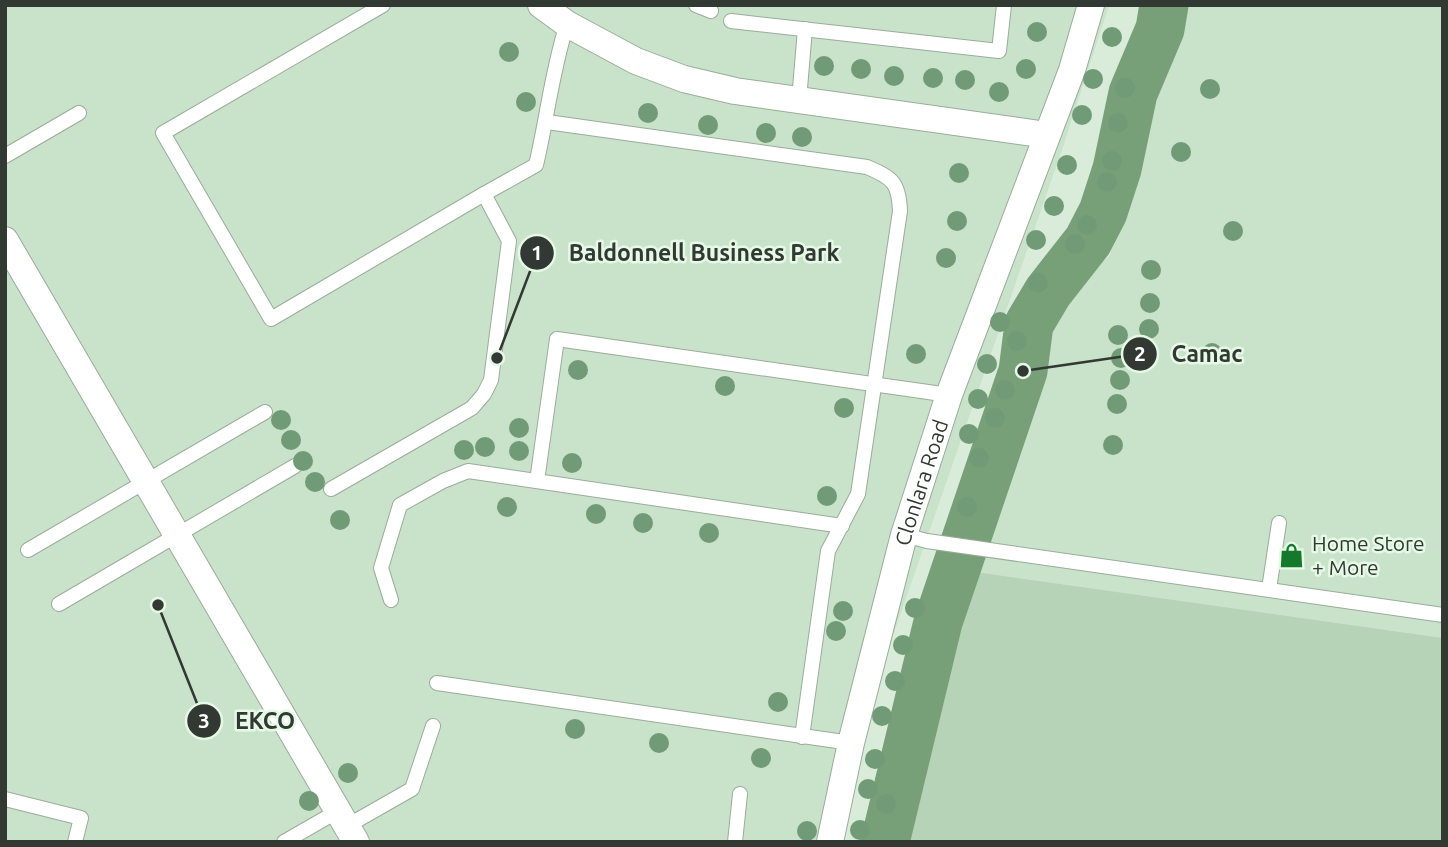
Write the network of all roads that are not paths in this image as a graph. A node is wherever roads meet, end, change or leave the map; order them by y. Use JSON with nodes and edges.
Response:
{"nodes":[{"id":1,"x":383,"y":5,"type":"edge"},
{"id":2,"x":541,"y":5,"type":"edge"},
{"id":3,"x":696,"y":5,"type":"edge"},
{"id":4,"x":1004,"y":5,"type":"edge"},
{"id":5,"x":1091,"y":5,"type":"edge"},
{"id":6,"x":711,"y":11,"type":"dead end"},
{"id":7,"x":731,"y":21,"type":"dead end"},
{"id":8,"x":567,"y":24,"type":"junction"},
{"id":9,"x":805,"y":29,"type":"junction"},
{"id":10,"x":799,"y":100,"type":"junction"},
{"id":11,"x":79,"y":113,"type":"dead end"},
{"id":12,"x":547,"y":122,"type":"junction"},
{"id":13,"x":1047,"y":135,"type":"junction"},
{"id":14,"x":5,"y":156,"type":"edge"},
{"id":15,"x":484,"y":194,"type":"junction"},
{"id":16,"x":5,"y":240,"type":"edge"},
{"id":17,"x":874,"y":383,"type":"junction"},
{"id":18,"x":949,"y":395,"type":"junction"},
{"id":19,"x":265,"y":412,"type":"dead end"},
{"id":20,"x":295,"y":466,"type":"dead end"},
{"id":21,"x":147,"y":481,"type":"junction"},
{"id":22,"x":537,"y":481,"type":"junction"},
{"id":23,"x":331,"y":489,"type":"dead end"},
{"id":24,"x":1279,"y":523,"type":"dead end"},
{"id":25,"x":842,"y":527,"type":"junction"},
{"id":26,"x":178,"y":534,"type":"junction"},
{"id":27,"x":904,"y":535,"type":"junction"},
{"id":28,"x":28,"y":550,"type":"dead end"},
{"id":29,"x":1269,"y":589,"type":"junction"},
{"id":30,"x":391,"y":600,"type":"dead end"},
{"id":31,"x":58,"y":604,"type":"dead end"},
{"id":32,"x":1443,"y":615,"type":"edge"},
{"id":33,"x":437,"y":683,"type":"dead end"},
{"id":34,"x":433,"y":726,"type":"dead end"},
{"id":35,"x":802,"y":737,"type":"junction"},
{"id":36,"x":851,"y":743,"type":"junction"},
{"id":37,"x":740,"y":794,"type":"dead end"},
{"id":38,"x":5,"y":799,"type":"edge"},
{"id":39,"x":347,"y":826,"type":"edge"},
{"id":40,"x":75,"y":842,"type":"edge"},
{"id":41,"x":284,"y":842,"type":"edge"},
{"id":42,"x":735,"y":842,"type":"edge"},
{"id":43,"x":830,"y":842,"type":"edge"}],
"edges":[{"from":1,"to":15,"type":"lane"},
{"from":2,"to":8,"type":"street"},
{"from":3,"to":6,"type":"lane"},
{"from":4,"to":9,"type":"lane"},
{"from":5,"to":13,"type":"street","name":"Clonlara Road"},
{"from":7,"to":9,"type":"lane"},
{"from":8,"to":10,"type":"street"},
{"from":8,"to":12,"type":"lane"},
{"from":9,"to":10,"type":"lane"},
{"from":10,"to":13,"type":"street"},
{"from":11,"to":14,"type":"lane"},
{"from":12,"to":15,"type":"lane"},
{"from":12,"to":17,"type":"lane"},
{"from":13,"to":18,"type":"street","name":"Clonlara Road"},
{"from":15,"to":23,"type":"lane"},
{"from":16,"to":21,"type":"street"},
{"from":17,"to":18,"type":"lane"},
{"from":17,"to":22,"type":"lane"},
{"from":17,"to":25,"type":"lane"},
{"from":18,"to":27,"type":"street","name":"Clonlara Road"},
{"from":19,"to":21,"type":"lane"},
{"from":20,"to":26,"type":"lane"},
{"from":21,"to":26,"type":"street"},
{"from":21,"to":28,"type":"lane"},
{"from":22,"to":25,"type":"lane"},
{"from":22,"to":30,"type":"lane"},
{"from":24,"to":29,"type":"lane"},
{"from":25,"to":35,"type":"lane"},
{"from":26,"to":31,"type":"lane"},
{"from":26,"to":39,"type":"street"},
{"from":27,"to":29,"type":"lane"},
{"from":27,"to":36,"type":"street","name":"Clonlara Road"},
{"from":29,"to":32,"type":"lane"},
{"from":33,"to":35,"type":"lane"},
{"from":34,"to":39,"type":"lane"},
{"from":35,"to":36,"type":"lane"},
{"from":36,"to":43,"type":"street","name":"Clonlara Road"},
{"from":37,"to":42,"type":"lane"},
{"from":38,"to":40,"type":"lane"},
{"from":39,"to":41,"type":"lane"}]}
